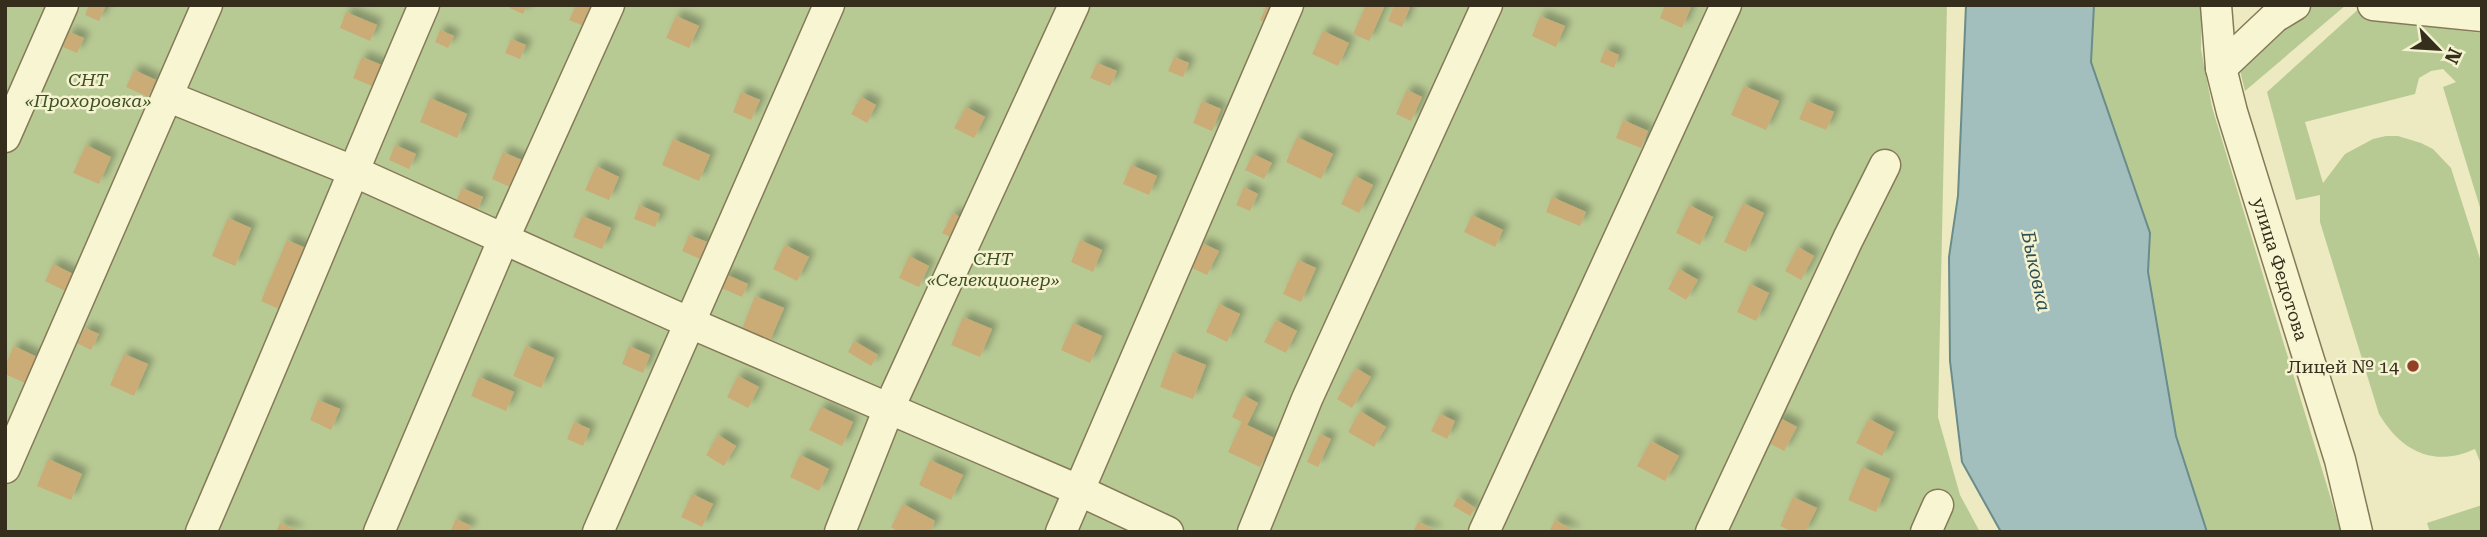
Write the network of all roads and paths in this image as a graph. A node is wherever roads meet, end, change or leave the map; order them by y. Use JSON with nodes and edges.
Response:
{"nodes":[{"id":1,"x":63,"y":5,"type":"edge"},
{"id":2,"x":207,"y":5,"type":"edge"},
{"id":3,"x":424,"y":5,"type":"edge"},
{"id":4,"x":609,"y":5,"type":"edge"},
{"id":5,"x":829,"y":5,"type":"edge"},
{"id":6,"x":1074,"y":5,"type":"edge"},
{"id":7,"x":1288,"y":5,"type":"edge"},
{"id":8,"x":1487,"y":5,"type":"edge"},
{"id":9,"x":1726,"y":5,"type":"edge"},
{"id":10,"x":2216,"y":5,"type":"edge"},
{"id":11,"x":2295,"y":5,"type":"edge"},
{"id":12,"x":2373,"y":5,"type":"edge"},
{"id":13,"x":2482,"y":16,"type":"edge"},
{"id":14,"x":2221,"y":68,"type":"junction"},
{"id":15,"x":169,"y":97,"type":"junction"},
{"id":16,"x":5,"y":137,"type":"edge"},
{"id":17,"x":1885,"y":165,"type":"dead end"},
{"id":18,"x":353,"y":171,"type":"junction"},
{"id":19,"x":504,"y":238,"type":"junction"},
{"id":20,"x":688,"y":321,"type":"junction"},
{"id":21,"x":889,"y":408,"type":"junction"},
{"id":22,"x":5,"y":468,"type":"edge"},
{"id":23,"x":1078,"y":490,"type":"junction"},
{"id":24,"x":201,"y":532,"type":"edge"},
{"id":25,"x":379,"y":532,"type":"edge"},
{"id":26,"x":598,"y":532,"type":"edge"},
{"id":27,"x":840,"y":532,"type":"edge"},
{"id":28,"x":1060,"y":532,"type":"edge"},
{"id":29,"x":1168,"y":532,"type":"edge"},
{"id":30,"x":1253,"y":532,"type":"edge"},
{"id":31,"x":1484,"y":532,"type":"edge"},
{"id":32,"x":1711,"y":532,"type":"edge"},
{"id":33,"x":2357,"y":532,"type":"edge"}],
"edges":[{"from":1,"to":16,"type":"street"},
{"from":2,"to":15,"type":"street"},
{"from":3,"to":18,"type":"street"},
{"from":4,"to":19,"type":"street"},
{"from":5,"to":20,"type":"street"},
{"from":6,"to":21,"type":"street"},
{"from":7,"to":23,"type":"street"},
{"from":8,"to":30,"type":"street"},
{"from":9,"to":31,"type":"street"},
{"from":10,"to":14,"type":"street","name":"улица Федотова"},
{"from":11,"to":14,"type":"street"},
{"from":12,"to":13,"type":"street"},
{"from":14,"to":33,"type":"street","name":"улица Федотова"},
{"from":15,"to":18,"type":"street"},
{"from":15,"to":22,"type":"street"},
{"from":17,"to":32,"type":"street"},
{"from":18,"to":19,"type":"street"},
{"from":18,"to":24,"type":"street"},
{"from":19,"to":20,"type":"street"},
{"from":19,"to":25,"type":"street"},
{"from":20,"to":21,"type":"street"},
{"from":20,"to":26,"type":"street"},
{"from":21,"to":23,"type":"street"},
{"from":21,"to":27,"type":"street"},
{"from":23,"to":28,"type":"street"},
{"from":23,"to":29,"type":"street"}]}
